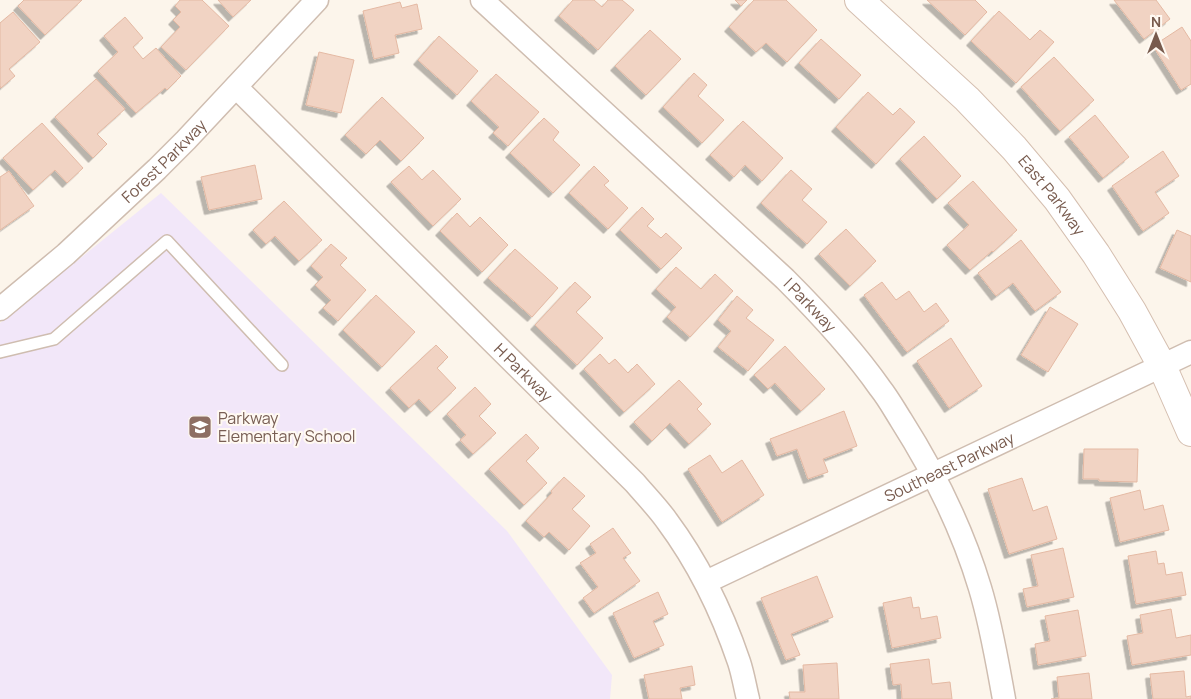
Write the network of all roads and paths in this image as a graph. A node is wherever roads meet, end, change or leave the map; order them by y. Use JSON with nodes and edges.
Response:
{"nodes":[{"id":1,"x":317,"y":0,"type":"edge"},
{"id":2,"x":482,"y":0,"type":"edge"},
{"id":3,"x":859,"y":0,"type":"edge"},
{"id":4,"x":236,"y":87,"type":"junction"},
{"id":5,"x":0,"y":309,"type":"edge"},
{"id":6,"x":0,"y":352,"type":"edge"},
{"id":7,"x":1191,"y":352,"type":"edge"},
{"id":8,"x":282,"y":365,"type":"dead end"},
{"id":9,"x":1162,"y":366,"type":"junction"},
{"id":10,"x":1191,"y":432,"type":"edge"},
{"id":11,"x":933,"y":475,"type":"junction"},
{"id":12,"x":706,"y":582,"type":"junction"},
{"id":13,"x":748,"y":699,"type":"edge"},
{"id":14,"x":1004,"y":699,"type":"edge"}],
"edges":[{"from":1,"to":4,"type":"street","name":"Forest Parkway"},
{"from":2,"to":11,"type":"street","name":"I Parkway"},
{"from":3,"to":9,"type":"street","name":"East Parkway"},
{"from":4,"to":5,"type":"street","name":"Forest Parkway"},
{"from":4,"to":12,"type":"street","name":"H Parkway"},
{"from":6,"to":8,"type":"lane"},
{"from":7,"to":9,"type":"street","name":"Southeast Parkway"},
{"from":9,"to":10,"type":"street","name":"East Parkway"},
{"from":9,"to":11,"type":"street","name":"Southeast Parkway"},
{"from":11,"to":12,"type":"street","name":"Southeast Parkway"},
{"from":11,"to":14,"type":"street","name":"I Parkway"},
{"from":12,"to":13,"type":"street","name":"H Parkway"}]}
